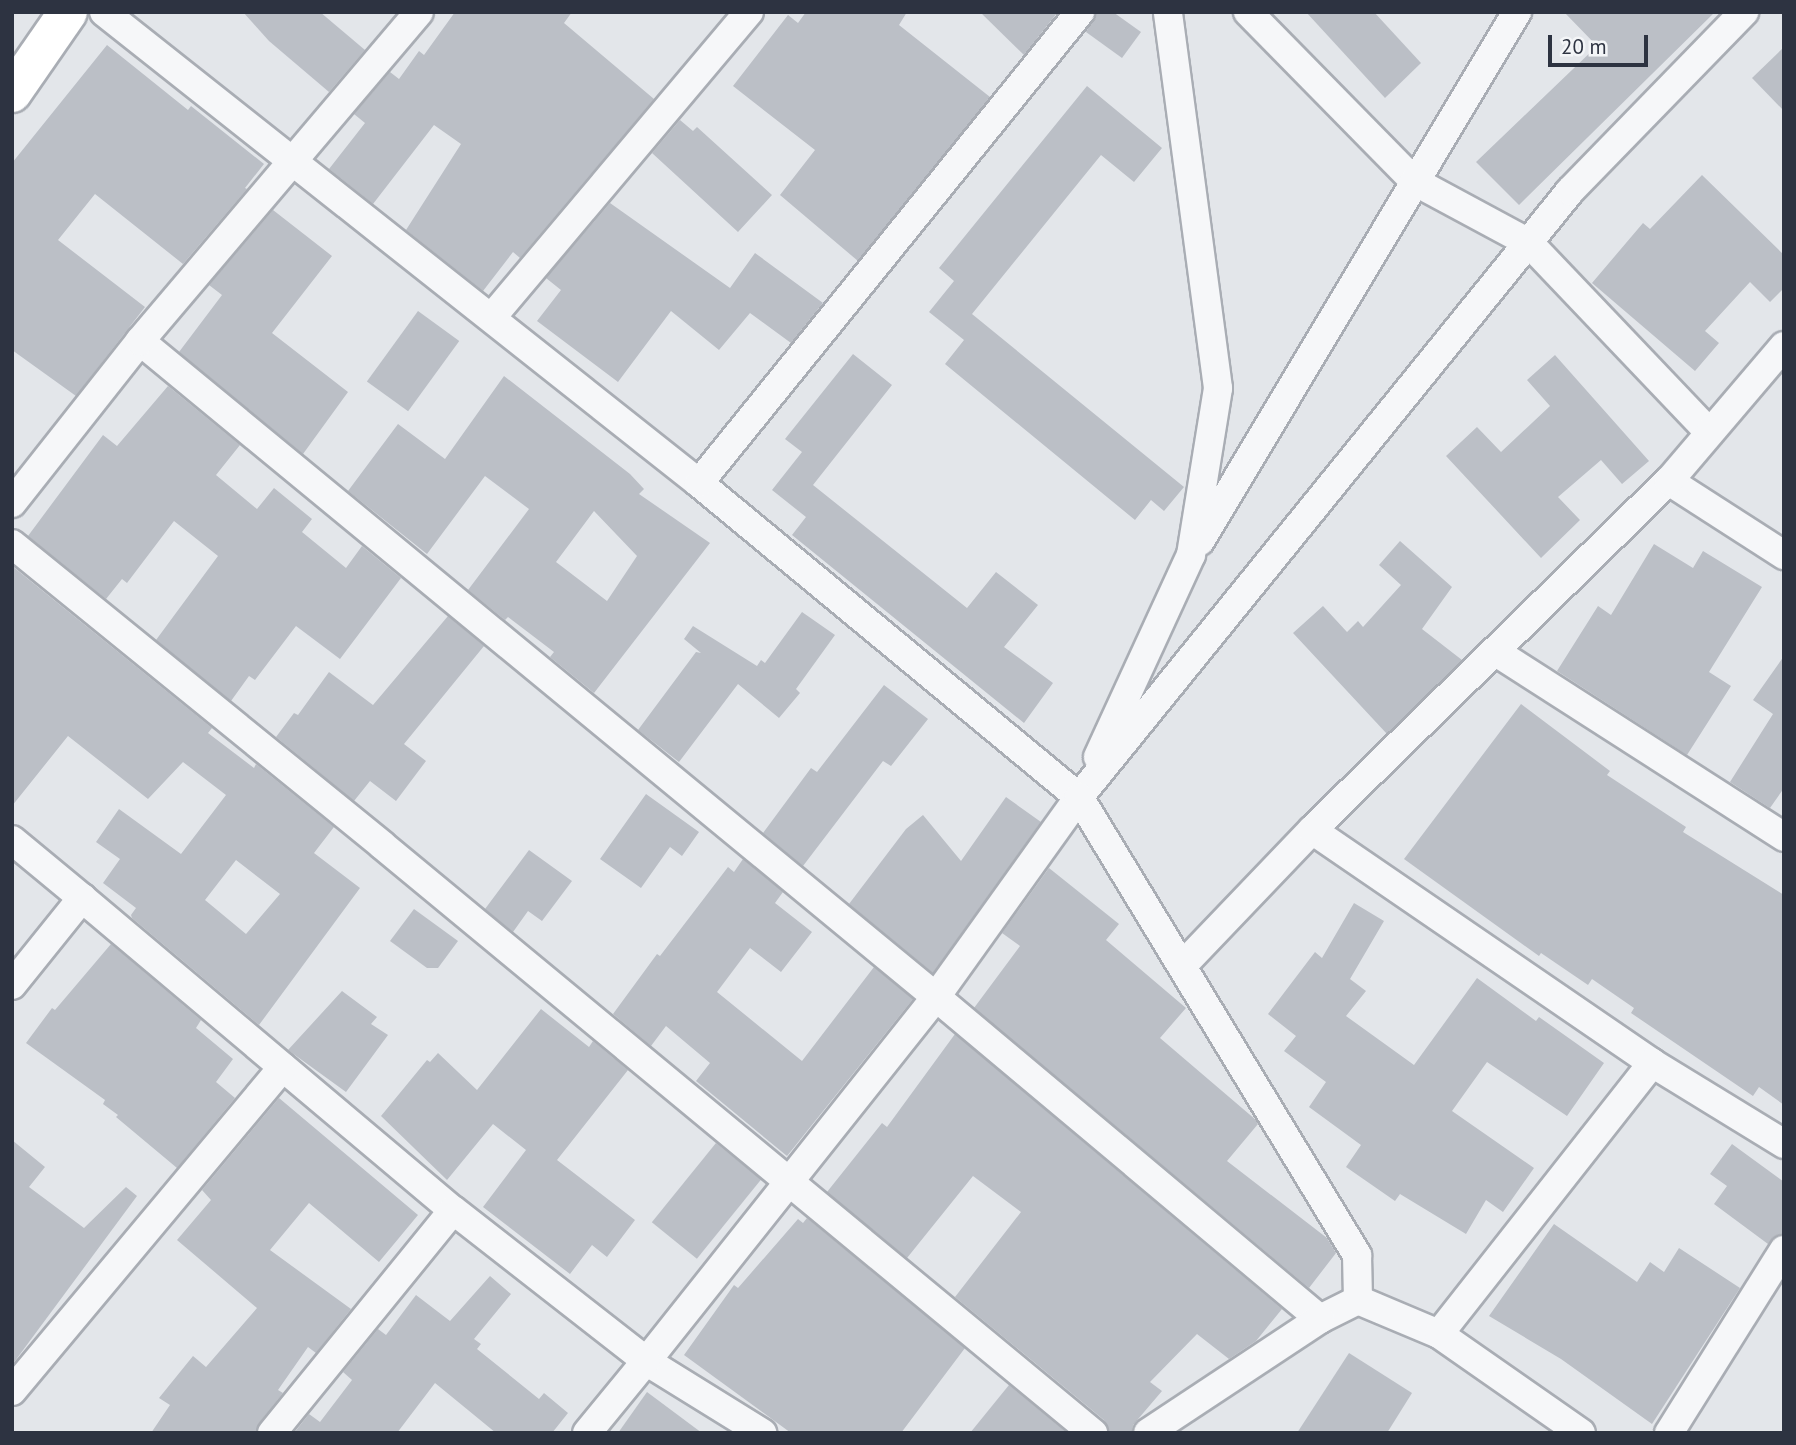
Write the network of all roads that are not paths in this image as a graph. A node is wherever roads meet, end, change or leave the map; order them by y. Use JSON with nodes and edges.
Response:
{"nodes":[{"id":1,"x":68,"y":12,"type":"edge"},
{"id":2,"x":104,"y":12,"type":"edge"},
{"id":3,"x":419,"y":12,"type":"edge"},
{"id":4,"x":748,"y":12,"type":"edge"},
{"id":5,"x":1080,"y":12,"type":"edge"},
{"id":6,"x":1168,"y":12,"type":"edge"},
{"id":7,"x":1248,"y":12,"type":"edge"},
{"id":8,"x":1517,"y":12,"type":"edge"},
{"id":9,"x":1744,"y":12,"type":"edge"},
{"id":10,"x":12,"y":93,"type":"edge"},
{"id":11,"x":293,"y":162,"type":"junction"},
{"id":12,"x":1414,"y":181,"type":"junction"},
{"id":13,"x":1529,"y":243,"type":"junction"},
{"id":14,"x":492,"y":317,"type":"junction"},
{"id":15,"x":140,"y":341,"type":"junction"},
{"id":16,"x":1784,"y":346,"type":"edge"},
{"id":17,"x":1709,"y":432,"type":"junction"},
{"id":18,"x":1669,"y":481,"type":"junction"},
{"id":19,"x":699,"y":482,"type":"junction"},
{"id":20,"x":12,"y":503,"type":"edge"},
{"id":21,"x":12,"y":544,"type":"edge"},
{"id":22,"x":1191,"y":555,"type":"junction"},
{"id":23,"x":1784,"y":555,"type":"edge"},
{"id":24,"x":1496,"y":652,"type":"junction"},
{"id":25,"x":1079,"y":797,"type":"junction"},
{"id":26,"x":1312,"y":830,"type":"junction"},
{"id":27,"x":1784,"y":837,"type":"edge"},
{"id":28,"x":12,"y":840,"type":"edge"},
{"id":29,"x":82,"y":898,"type":"junction"},
{"id":30,"x":1182,"y":966,"type":"junction"},
{"id":31,"x":12,"y":985,"type":"edge"},
{"id":32,"x":936,"y":996,"type":"junction"},
{"id":33,"x":1652,"y":1063,"type":"junction"},
{"id":34,"x":283,"y":1067,"type":"junction"},
{"id":35,"x":1784,"y":1144,"type":"edge"},
{"id":36,"x":789,"y":1182,"type":"junction"},
{"id":37,"x":453,"y":1210,"type":"junction"},
{"id":38,"x":1784,"y":1250,"type":"edge"},
{"id":39,"x":1359,"y":1300,"type":"junction"},
{"id":40,"x":1320,"y":1319,"type":"junction"},
{"id":41,"x":1439,"y":1334,"type":"junction"},
{"id":42,"x":646,"y":1361,"type":"junction"},
{"id":43,"x":12,"y":1391,"type":"edge"},
{"id":44,"x":272,"y":1433,"type":"edge"},
{"id":45,"x":587,"y":1433,"type":"edge"},
{"id":46,"x":762,"y":1433,"type":"edge"},
{"id":47,"x":1093,"y":1433,"type":"edge"},
{"id":48,"x":1148,"y":1433,"type":"edge"},
{"id":49,"x":1581,"y":1433,"type":"edge"},
{"id":50,"x":1669,"y":1433,"type":"edge"}],
"edges":[{"from":1,"to":10,"type":"main road"},
{"from":2,"to":11,"type":"street"},
{"from":3,"to":11,"type":"street"},
{"from":4,"to":14,"type":"street"},
{"from":5,"to":19,"type":"street"},
{"from":6,"to":22,"type":"street"},
{"from":7,"to":12,"type":"street"},
{"from":8,"to":12,"type":"street"},
{"from":9,"to":13,"type":"street"},
{"from":11,"to":14,"type":"street"},
{"from":11,"to":15,"type":"street"},
{"from":12,"to":13,"type":"street"},
{"from":12,"to":22,"type":"street"},
{"from":13,"to":17,"type":"street"},
{"from":13,"to":25,"type":"street"},
{"from":14,"to":19,"type":"street"},
{"from":15,"to":20,"type":"street"},
{"from":15,"to":32,"type":"street"},
{"from":16,"to":17,"type":"street"},
{"from":17,"to":18,"type":"street"},
{"from":18,"to":23,"type":"street"},
{"from":18,"to":24,"type":"street"},
{"from":19,"to":25,"type":"street"},
{"from":21,"to":36,"type":"street"},
{"from":22,"to":25,"type":"street"},
{"from":24,"to":26,"type":"street"},
{"from":24,"to":27,"type":"street"},
{"from":25,"to":30,"type":"street"},
{"from":25,"to":32,"type":"street"},
{"from":26,"to":30,"type":"street"},
{"from":26,"to":33,"type":"street"},
{"from":28,"to":29,"type":"street"},
{"from":29,"to":31,"type":"street"},
{"from":29,"to":34,"type":"street"},
{"from":30,"to":39,"type":"street"},
{"from":32,"to":36,"type":"street"},
{"from":32,"to":40,"type":"street"},
{"from":33,"to":35,"type":"street"},
{"from":33,"to":41,"type":"street"},
{"from":34,"to":37,"type":"street"},
{"from":34,"to":43,"type":"street"},
{"from":36,"to":42,"type":"street"},
{"from":36,"to":47,"type":"street"},
{"from":37,"to":42,"type":"street"},
{"from":37,"to":44,"type":"street"},
{"from":38,"to":50,"type":"street"},
{"from":39,"to":40,"type":"street"},
{"from":39,"to":41,"type":"street"},
{"from":40,"to":48,"type":"street"},
{"from":41,"to":49,"type":"street"},
{"from":42,"to":45,"type":"street"},
{"from":42,"to":46,"type":"street"}]}
